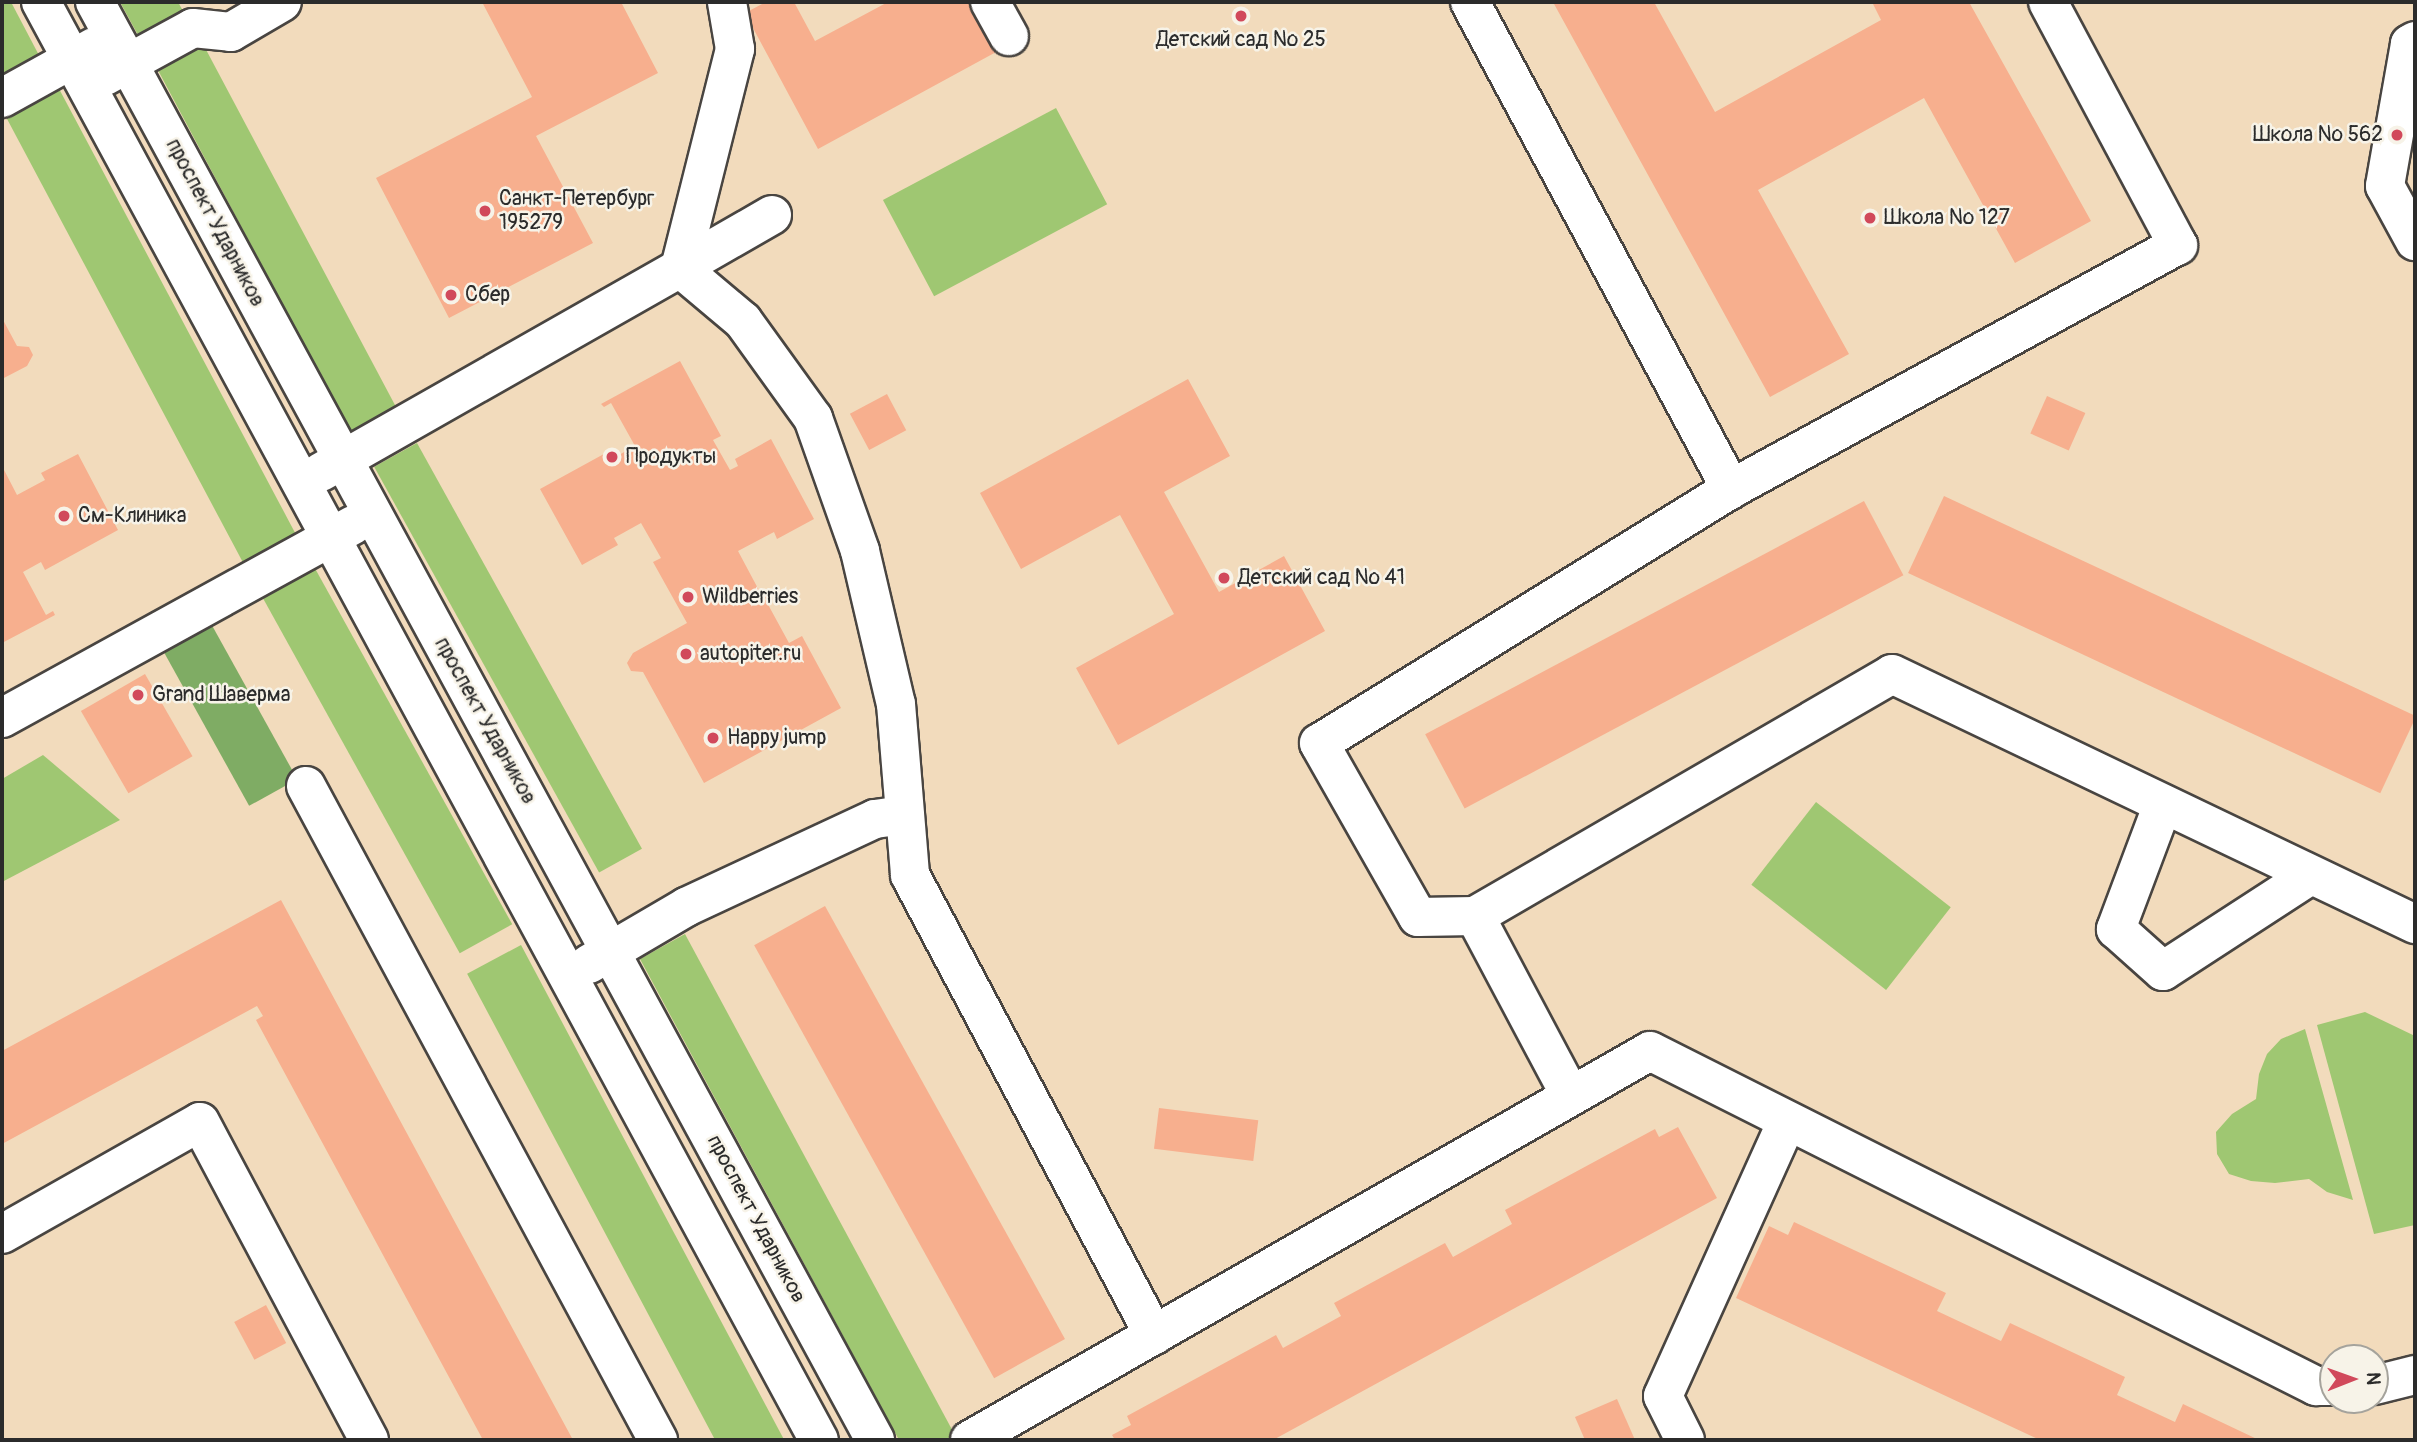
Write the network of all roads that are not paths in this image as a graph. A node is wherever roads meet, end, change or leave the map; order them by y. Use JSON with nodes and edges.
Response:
{"nodes":[{"id":1,"x":41,"y":2,"type":"edge"},
{"id":2,"x":95,"y":2,"type":"edge"},
{"id":3,"x":282,"y":2,"type":"edge"},
{"id":4,"x":727,"y":2,"type":"edge"},
{"id":5,"x":990,"y":2,"type":"edge"},
{"id":6,"x":1470,"y":2,"type":"edge"},
{"id":7,"x":2048,"y":2,"type":"edge"},
{"id":8,"x":1009,"y":36,"type":"dead end"},
{"id":9,"x":2415,"y":41,"type":"edge"},
{"id":10,"x":121,"y":49,"type":"junction"},
{"id":11,"x":80,"y":72,"type":"junction"},
{"id":12,"x":2,"y":99,"type":"edge"},
{"id":13,"x":772,"y":215,"type":"dead end"},
{"id":14,"x":2415,"y":241,"type":"edge"},
{"id":15,"x":680,"y":268,"type":"junction"},
{"id":16,"x":343,"y":459,"type":"junction"},
{"id":17,"x":302,"y":483,"type":"junction"},
{"id":18,"x":1731,"y":489,"type":"junction"},
{"id":19,"x":372,"y":515,"type":"junction"},
{"id":20,"x":331,"y":537,"type":"junction"},
{"id":21,"x":2,"y":718,"type":"edge"},
{"id":22,"x":306,"y":786,"type":"dead end"},
{"id":23,"x":2163,"y":804,"type":"junction"},
{"id":24,"x":905,"y":815,"type":"junction"},
{"id":25,"x":2311,"y":875,"type":"junction"},
{"id":26,"x":1475,"y":916,"type":"junction"},
{"id":27,"x":2415,"y":924,"type":"edge"},
{"id":28,"x":610,"y":951,"type":"junction"},
{"id":29,"x":569,"y":975,"type":"junction"},
{"id":30,"x":1570,"y":1096,"type":"junction"},
{"id":31,"x":1787,"y":1122,"type":"junction"},
{"id":32,"x":2,"y":1234,"type":"edge"},
{"id":33,"x":1154,"y":1335,"type":"junction"},
{"id":34,"x":2415,"y":1375,"type":"edge"},
{"id":35,"x":2389,"y":1381,"type":"edge"},
{"id":36,"x":2319,"y":1386,"type":"edge"},
{"id":37,"x":369,"y":1440,"type":"edge"},
{"id":38,"x":658,"y":1440,"type":"edge"},
{"id":39,"x":819,"y":1440,"type":"edge"},
{"id":40,"x":875,"y":1440,"type":"edge"},
{"id":41,"x":970,"y":1440,"type":"edge"},
{"id":42,"x":1685,"y":1440,"type":"edge"}],
"edges":[{"from":1,"to":11,"type":"street"},
{"from":2,"to":10,"type":"street","name":"проспект Ударников"},
{"from":3,"to":10,"type":"street"},
{"from":4,"to":15,"type":"street"},
{"from":5,"to":8,"type":"street"},
{"from":6,"to":18,"type":"street"},
{"from":7,"to":18,"type":"street"},
{"from":9,"to":14,"type":"street"},
{"from":10,"to":11,"type":"street"},
{"from":10,"to":16,"type":"street","name":"проспект Ударников"},
{"from":11,"to":12,"type":"street"},
{"from":11,"to":17,"type":"street"},
{"from":13,"to":15,"type":"street"},
{"from":15,"to":16,"type":"street"},
{"from":15,"to":24,"type":"street"},
{"from":16,"to":17,"type":"street"},
{"from":16,"to":19,"type":"street","name":"проспект Ударников"},
{"from":17,"to":20,"type":"street"},
{"from":18,"to":26,"type":"street"},
{"from":19,"to":20,"type":"street"},
{"from":19,"to":28,"type":"street","name":"проспект Ударников"},
{"from":20,"to":21,"type":"street"},
{"from":20,"to":29,"type":"street"},
{"from":22,"to":38,"type":"street"},
{"from":23,"to":25,"type":"street"},
{"from":23,"to":25,"type":"street"},
{"from":23,"to":26,"type":"street"},
{"from":24,"to":28,"type":"street"},
{"from":24,"to":33,"type":"street"},
{"from":25,"to":27,"type":"street"},
{"from":26,"to":30,"type":"street"},
{"from":28,"to":29,"type":"street"},
{"from":28,"to":40,"type":"street","name":"проспект Ударников"},
{"from":29,"to":39,"type":"street"},
{"from":30,"to":31,"type":"street"},
{"from":30,"to":33,"type":"street"},
{"from":31,"to":36,"type":"street"},
{"from":31,"to":42,"type":"street"},
{"from":32,"to":37,"type":"street"},
{"from":33,"to":41,"type":"street"},
{"from":34,"to":35,"type":"street"}]}
